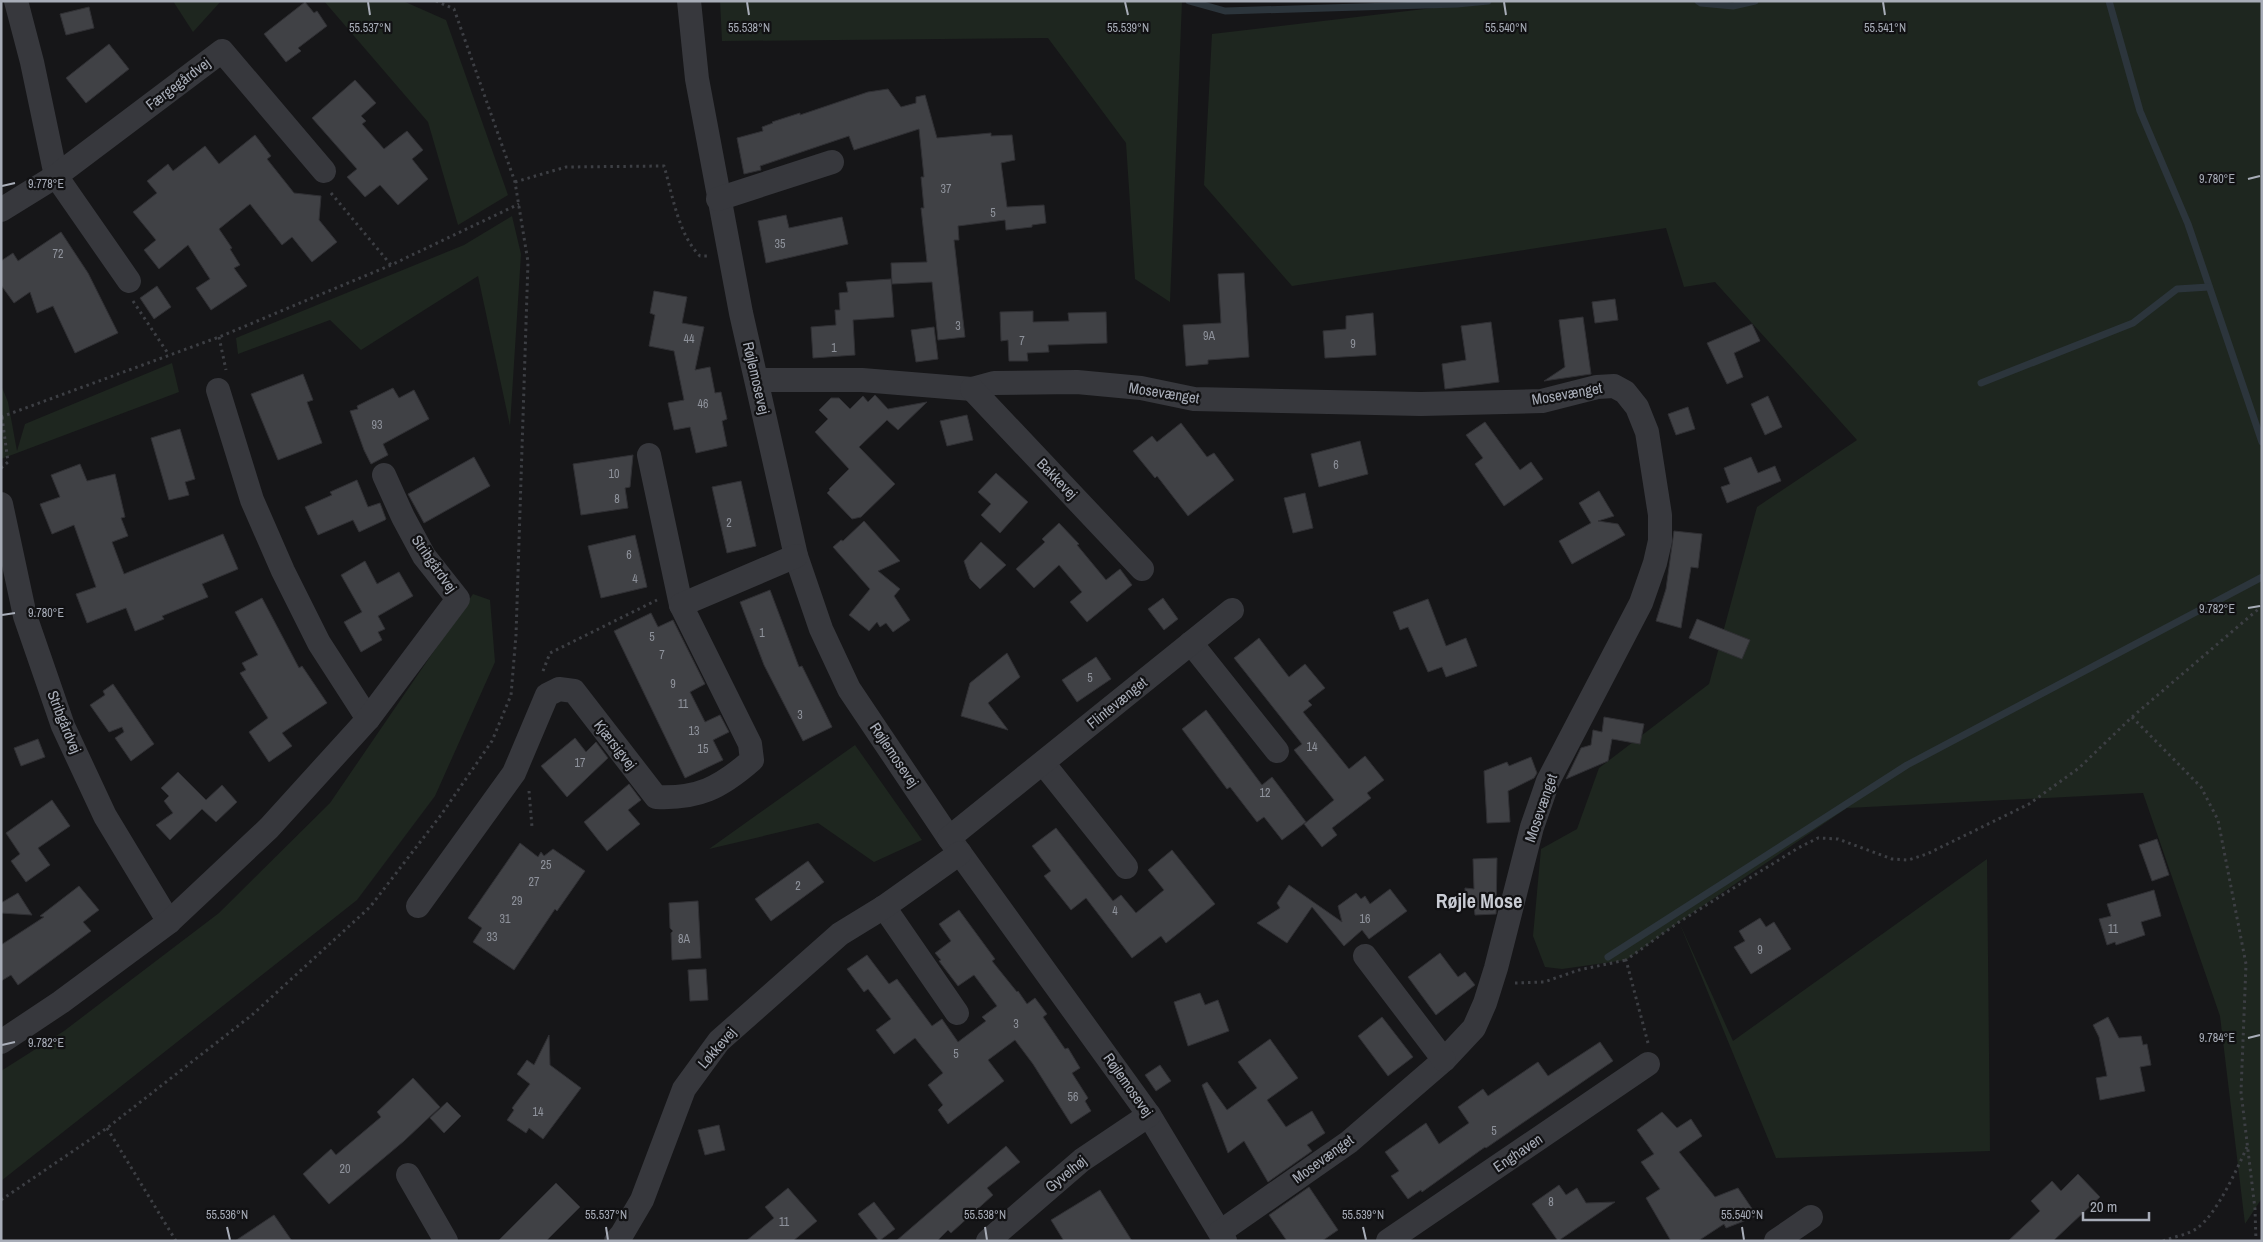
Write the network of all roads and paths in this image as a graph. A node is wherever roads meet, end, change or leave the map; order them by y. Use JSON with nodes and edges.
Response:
{"nodes":[{"id":1,"x":16,"y":1,"type":"edge"},
{"id":2,"x":689,"y":1,"type":"edge"},
{"id":3,"x":832,"y":162,"type":"dead end"},
{"id":4,"x":324,"y":171,"type":"joint"},
{"id":5,"x":56,"y":176,"type":"junction"},
{"id":6,"x":515,"y":182,"type":"dead end"},
{"id":7,"x":718,"y":199,"type":"junction"},
{"id":8,"x":519,"y":204,"type":"dead end"},
{"id":9,"x":1,"y":210,"type":"edge"},
{"id":10,"x":730,"y":256,"type":"junction"},
{"id":11,"x":391,"y":265,"type":"junction"},
{"id":12,"x":129,"y":282,"type":"joint"},
{"id":13,"x":219,"y":337,"type":"junction"},
{"id":14,"x":169,"y":356,"type":"junction"},
{"id":15,"x":757,"y":380,"type":"junction"},
{"id":16,"x":972,"y":389,"type":"junction"},
{"id":17,"x":218,"y":390,"type":"joint"},
{"id":18,"x":1,"y":417,"type":"edge"},
{"id":19,"x":649,"y":455,"type":"dead end"},
{"id":20,"x":1,"y":468,"type":"edge"},
{"id":21,"x":384,"y":475,"type":"dead end"},
{"id":22,"x":1,"y":504,"type":"edge"},
{"id":23,"x":796,"y":556,"type":"junction"},
{"id":24,"x":1142,"y":568,"type":"dead end"},
{"id":25,"x":681,"y":605,"type":"junction"},
{"id":26,"x":2262,"y":606,"type":"edge"},
{"id":27,"x":1232,"y":610,"type":"dead end"},
{"id":28,"x":1191,"y":644,"type":"junction"},
{"id":29,"x":2132,"y":717,"type":"junction"},
{"id":30,"x":368,"y":719,"type":"junction"},
{"id":31,"x":1277,"y":751,"type":"dead end"},
{"id":32,"x":1042,"y":763,"type":"junction"},
{"id":33,"x":955,"y":846,"type":"junction"},
{"id":34,"x":1126,"y":867,"type":"dead end"},
{"id":35,"x":418,"y":906,"type":"dead end"},
{"id":36,"x":884,"y":908,"type":"junction"},
{"id":37,"x":169,"y":922,"type":"junction"},
{"id":38,"x":1365,"y":956,"type":"dead end"},
{"id":39,"x":1626,"y":960,"type":"junction"},
{"id":40,"x":1496,"y":968,"type":"junction"},
{"id":41,"x":957,"y":1013,"type":"dead end"},
{"id":42,"x":1,"y":1042,"type":"edge"},
{"id":43,"x":1444,"y":1060,"type":"junction"},
{"id":44,"x":1648,"y":1064,"type":"joint"},
{"id":45,"x":1149,"y":1115,"type":"junction"},
{"id":46,"x":107,"y":1128,"type":"dead end"},
{"id":47,"x":2248,"y":1147,"type":"junction"},
{"id":48,"x":408,"y":1175,"type":"dead end"},
{"id":49,"x":1811,"y":1217,"type":"dead end"},
{"id":50,"x":1223,"y":1236,"type":"edge"},
{"id":51,"x":176,"y":1241,"type":"edge"},
{"id":52,"x":446,"y":1241,"type":"edge"},
{"id":53,"x":616,"y":1241,"type":"edge"},
{"id":54,"x":988,"y":1241,"type":"edge"},
{"id":55,"x":1388,"y":1241,"type":"edge"},
{"id":56,"x":1776,"y":1241,"type":"edge"},
{"id":57,"x":2163,"y":1241,"type":"edge"},
{"id":58,"x":2256,"y":1241,"type":"edge"}],
"edges":[{"from":1,"to":5,"type":"street"},
{"from":2,"to":7,"type":"street","name":"Røjlemosevej"},
{"from":3,"to":7,"type":"street"},
{"from":4,"to":5,"type":"street","name":"Færgegårdvej"},
{"from":4,"to":11,"type":"path"},
{"from":5,"to":9,"type":"street","name":"Færgegårdvej"},
{"from":5,"to":12,"type":"street"},
{"from":6,"to":10,"type":"path"},
{"from":7,"to":10,"type":"street","name":"Røjlemosevej"},
{"from":8,"to":11,"type":"path"},
{"from":10,"to":15,"type":"street","name":"Røjlemosevej"},
{"from":11,"to":13,"type":"path"},
{"from":12,"to":14,"type":"path"},
{"from":13,"to":14,"type":"path"},
{"from":13,"to":17,"type":"path"},
{"from":14,"to":18,"type":"path"},
{"from":15,"to":16,"type":"street","name":"Mosevænget"},
{"from":15,"to":23,"type":"street","name":"Røjlemosevej"},
{"from":16,"to":24,"type":"street","name":"Bakkevej"},
{"from":16,"to":40,"type":"street","name":"Mosevænget"},
{"from":17,"to":30,"type":"street"},
{"from":18,"to":20,"type":"path"},
{"from":19,"to":25,"type":"street","name":"Kjærsigvej"},
{"from":21,"to":30,"type":"street","name":"Stribgårdvej"},
{"from":22,"to":37,"type":"street","name":"Stribgårdvej"},
{"from":23,"to":25,"type":"street"},
{"from":23,"to":33,"type":"street","name":"Røjlemosevej"},
{"from":25,"to":35,"type":"street","name":"Kjærsigvej"},
{"from":26,"to":29,"type":"path"},
{"from":27,"to":28,"type":"street","name":"Flintevænget"},
{"from":28,"to":31,"type":"street"},
{"from":28,"to":32,"type":"street","name":"Flintevænget"},
{"from":29,"to":39,"type":"path"},
{"from":29,"to":47,"type":"path"},
{"from":30,"to":37,"type":"street","name":"Stribgårdvej"},
{"from":32,"to":33,"type":"street","name":"Flintevænget"},
{"from":32,"to":34,"type":"street"},
{"from":33,"to":36,"type":"street","name":"Løkkevej"},
{"from":33,"to":45,"type":"street","name":"Røjlemosevej"},
{"from":36,"to":41,"type":"street"},
{"from":36,"to":53,"type":"street","name":"Løkkevej"},
{"from":37,"to":42,"type":"street","name":"Stribgårdvej"},
{"from":38,"to":43,"type":"street"},
{"from":39,"to":40,"type":"path"},
{"from":39,"to":44,"type":"path"},
{"from":40,"to":43,"type":"street","name":"Mosevænget"},
{"from":43,"to":50,"type":"street","name":"Mosevænget"},
{"from":44,"to":55,"type":"street","name":"Enghaven"},
{"from":45,"to":50,"type":"street","name":"Røjlemosevej"},
{"from":45,"to":54,"type":"street","name":"Gyvelhøj"},
{"from":46,"to":51,"type":"path"},
{"from":47,"to":57,"type":"path"},
{"from":47,"to":58,"type":"path"},
{"from":48,"to":52,"type":"street"},
{"from":49,"to":56,"type":"street"}]}
